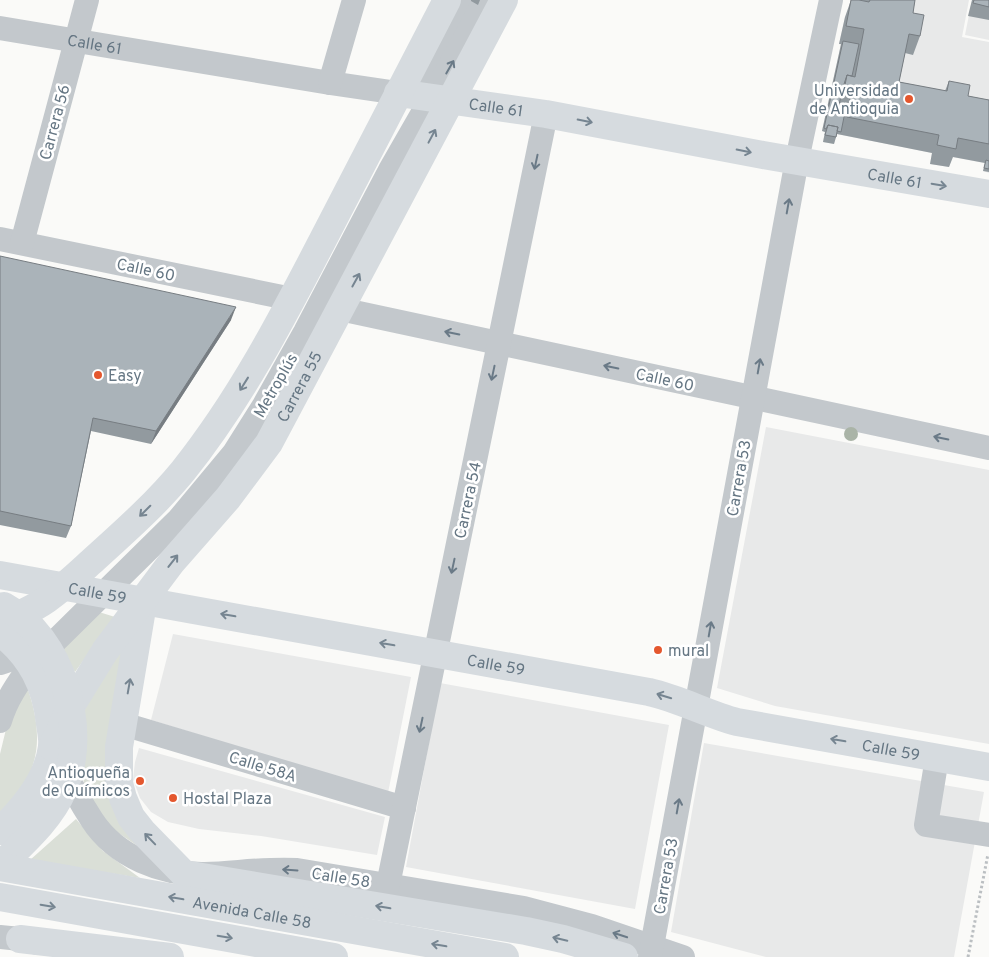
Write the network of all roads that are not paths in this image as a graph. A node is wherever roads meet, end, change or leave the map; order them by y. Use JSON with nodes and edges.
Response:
{"nodes":[{"id":1,"x":87,"y":0,"type":"edge"},
{"id":2,"x":354,"y":0,"type":"edge"},
{"id":3,"x":446,"y":0,"type":"edge"},
{"id":4,"x":466,"y":0,"type":"edge"},
{"id":5,"x":485,"y":0,"type":"edge"},
{"id":6,"x":504,"y":0,"type":"edge"},
{"id":7,"x":830,"y":0,"type":"edge"},
{"id":8,"x":0,"y":28,"type":"edge"},
{"id":9,"x":76,"y":41,"type":"junction"},
{"id":10,"x":330,"y":84,"type":"junction"},
{"id":11,"x":424,"y":97,"type":"junction"},
{"id":12,"x":546,"y":114,"type":"junction"},
{"id":13,"x":797,"y":160,"type":"junction"},
{"id":14,"x":989,"y":194,"type":"edge"},
{"id":15,"x":11,"y":241,"type":"edge"},
{"id":16,"x":292,"y":299,"type":"junction"},
{"id":17,"x":340,"y":309,"type":"junction"},
{"id":18,"x":499,"y":343,"type":"junction"},
{"id":19,"x":753,"y":398,"type":"junction"},
{"id":20,"x":989,"y":448,"type":"edge"},
{"id":21,"x":0,"y":575,"type":"edge"},
{"id":22,"x":63,"y":586,"type":"junction"},
{"id":23,"x":98,"y":592,"type":"junction"},
{"id":24,"x":144,"y":600,"type":"junction"},
{"id":25,"x":5,"y":617,"type":"edge"},
{"id":26,"x":436,"y":653,"type":"junction"},
{"id":27,"x":28,"y":654,"type":"edge"},
{"id":28,"x":71,"y":706,"type":"junction"},
{"id":29,"x":696,"y":708,"type":"junction"},
{"id":30,"x":0,"y":721,"type":"edge"},
{"id":31,"x":123,"y":724,"type":"junction"},
{"id":32,"x":52,"y":747,"type":"junction"},
{"id":33,"x":937,"y":758,"type":"junction"},
{"id":34,"x":989,"y":767,"type":"edge"},
{"id":35,"x":68,"y":777,"type":"junction"},
{"id":36,"x":404,"y":808,"type":"junction"},
{"id":37,"x":989,"y":835,"type":"edge"},
{"id":38,"x":3,"y":855,"type":"edge"},
{"id":39,"x":184,"y":874,"type":"junction"},
{"id":40,"x":388,"y":885,"type":"junction"},
{"id":41,"x":0,"y":897,"type":"edge"},
{"id":42,"x":10,"y":938,"type":"edge"},
{"id":43,"x":651,"y":951,"type":"edge"},
{"id":44,"x":82,"y":957,"type":"edge"},
{"id":45,"x":170,"y":957,"type":"edge"},
{"id":46,"x":334,"y":957,"type":"edge"},
{"id":47,"x":504,"y":957,"type":"edge"},
{"id":48,"x":624,"y":957,"type":"edge"},
{"id":49,"x":683,"y":957,"type":"edge"}],
"edges":[{"from":1,"to":9,"type":"street","name":"Carrera 56"},
{"from":2,"to":10,"type":"street"},
{"from":3,"to":11,"type":"main road","name":"Carrera 55"},
{"from":4,"to":11,"type":"street","name":"Metroplús"},
{"from":11,"to":5,"type":"street","name":"Metroplús","one_way":true},
{"from":6,"to":11,"type":"main road","name":"Carrera 55"},
{"from":7,"to":13,"type":"street","name":"Carrera 53"},
{"from":8,"to":9,"type":"street","name":"Calle 61"},
{"from":9,"to":10,"type":"street","name":"Calle 61"},
{"from":9,"to":15,"type":"street","name":"Carrera 56"},
{"from":10,"to":11,"type":"street","name":"Calle 61"},
{"from":11,"to":12,"type":"main road","name":"Calle 61"},
{"from":11,"to":16,"type":"main road","name":"Carrera 55"},
{"from":17,"to":11,"type":"main road","name":"Carrera 55","one_way":true},
{"from":11,"to":23,"type":"street","name":"Metroplús"},
{"from":12,"to":13,"type":"main road","name":"Calle 61","one_way":true},
{"from":12,"to":18,"type":"street","name":"Carrera 54","one_way":true},
{"from":13,"to":14,"type":"main road","name":"Calle 61","one_way":true},
{"from":19,"to":13,"type":"street","name":"Carrera 53","one_way":true},
{"from":15,"to":16,"type":"street","name":"Calle 60"},
{"from":16,"to":22,"type":"main road","name":"Carrera 55","one_way":true},
{"from":18,"to":17,"type":"street","name":"Calle 60","one_way":true},
{"from":24,"to":17,"type":"main road","name":"Carrera 55","one_way":true},
{"from":19,"to":18,"type":"street","name":"Calle 60","one_way":true},
{"from":18,"to":26,"type":"street","name":"Carrera 54","one_way":true},
{"from":20,"to":19,"type":"street","name":"Calle 60","one_way":true},
{"from":29,"to":19,"type":"street","name":"Carrera 53","one_way":true},
{"from":21,"to":22,"type":"main road","name":"Calle 59"},
{"from":22,"to":23,"type":"main road","name":"Calle 59"},
{"from":22,"to":25,"type":"main road","name":"Carrera 55"},
{"from":23,"to":24,"type":"main road","name":"Calle 59"},
{"from":23,"to":27,"type":"street","name":"Metroplús"},
{"from":26,"to":24,"type":"main road","name":"Calle 59","one_way":true},
{"from":24,"to":28,"type":"main road","name":"Carrera 55"},
{"from":31,"to":24,"type":"main road","one_way":true},
{"from":25,"to":27,"type":"main road"},
{"from":29,"to":26,"type":"main road","name":"Calle 59","one_way":true},
{"from":26,"to":36,"type":"street","name":"Carrera 54","one_way":true},
{"from":27,"to":28,"type":"main road"},
{"from":27,"to":30,"type":"street","name":"Metroplús"},
{"from":27,"to":32,"type":"main road"},
{"from":28,"to":32,"type":"main road","name":"Carrera 55"},
{"from":28,"to":35,"type":"main road"},
{"from":33,"to":29,"type":"main road","name":"Calle 59","one_way":true},
{"from":43,"to":29,"type":"street","name":"Carrera 53","one_way":true},
{"from":31,"to":36,"type":"street","name":"Calle 58A"},
{"from":39,"to":31,"type":"main road","one_way":true},
{"from":32,"to":35,"type":"street","name":"Calle 58"},
{"from":32,"to":38,"type":"main road","name":"Carrera 55"},
{"from":33,"to":34,"type":"main road","name":"Calle 59"},
{"from":33,"to":37,"type":"street"},
{"from":35,"to":38,"type":"main road"},
{"from":35,"to":39,"type":"street","name":"Calle 58"},
{"from":36,"to":40,"type":"street","name":"Carrera 54"},
{"from":47,"to":38,"type":"main road","name":"Avenida Calle 58","one_way":true},
{"from":40,"to":39,"type":"street","name":"Calle 58","one_way":true},
{"from":48,"to":39,"type":"main road","one_way":true},
{"from":43,"to":40,"type":"street","name":"Calle 58","one_way":true},
{"from":41,"to":46,"type":"main road","name":"Avenida Calle 58","one_way":true},
{"from":42,"to":44,"type":"street"},
{"from":42,"to":45,"type":"main road"},
{"from":43,"to":49,"type":"street","name":"Calle 58"}]}
